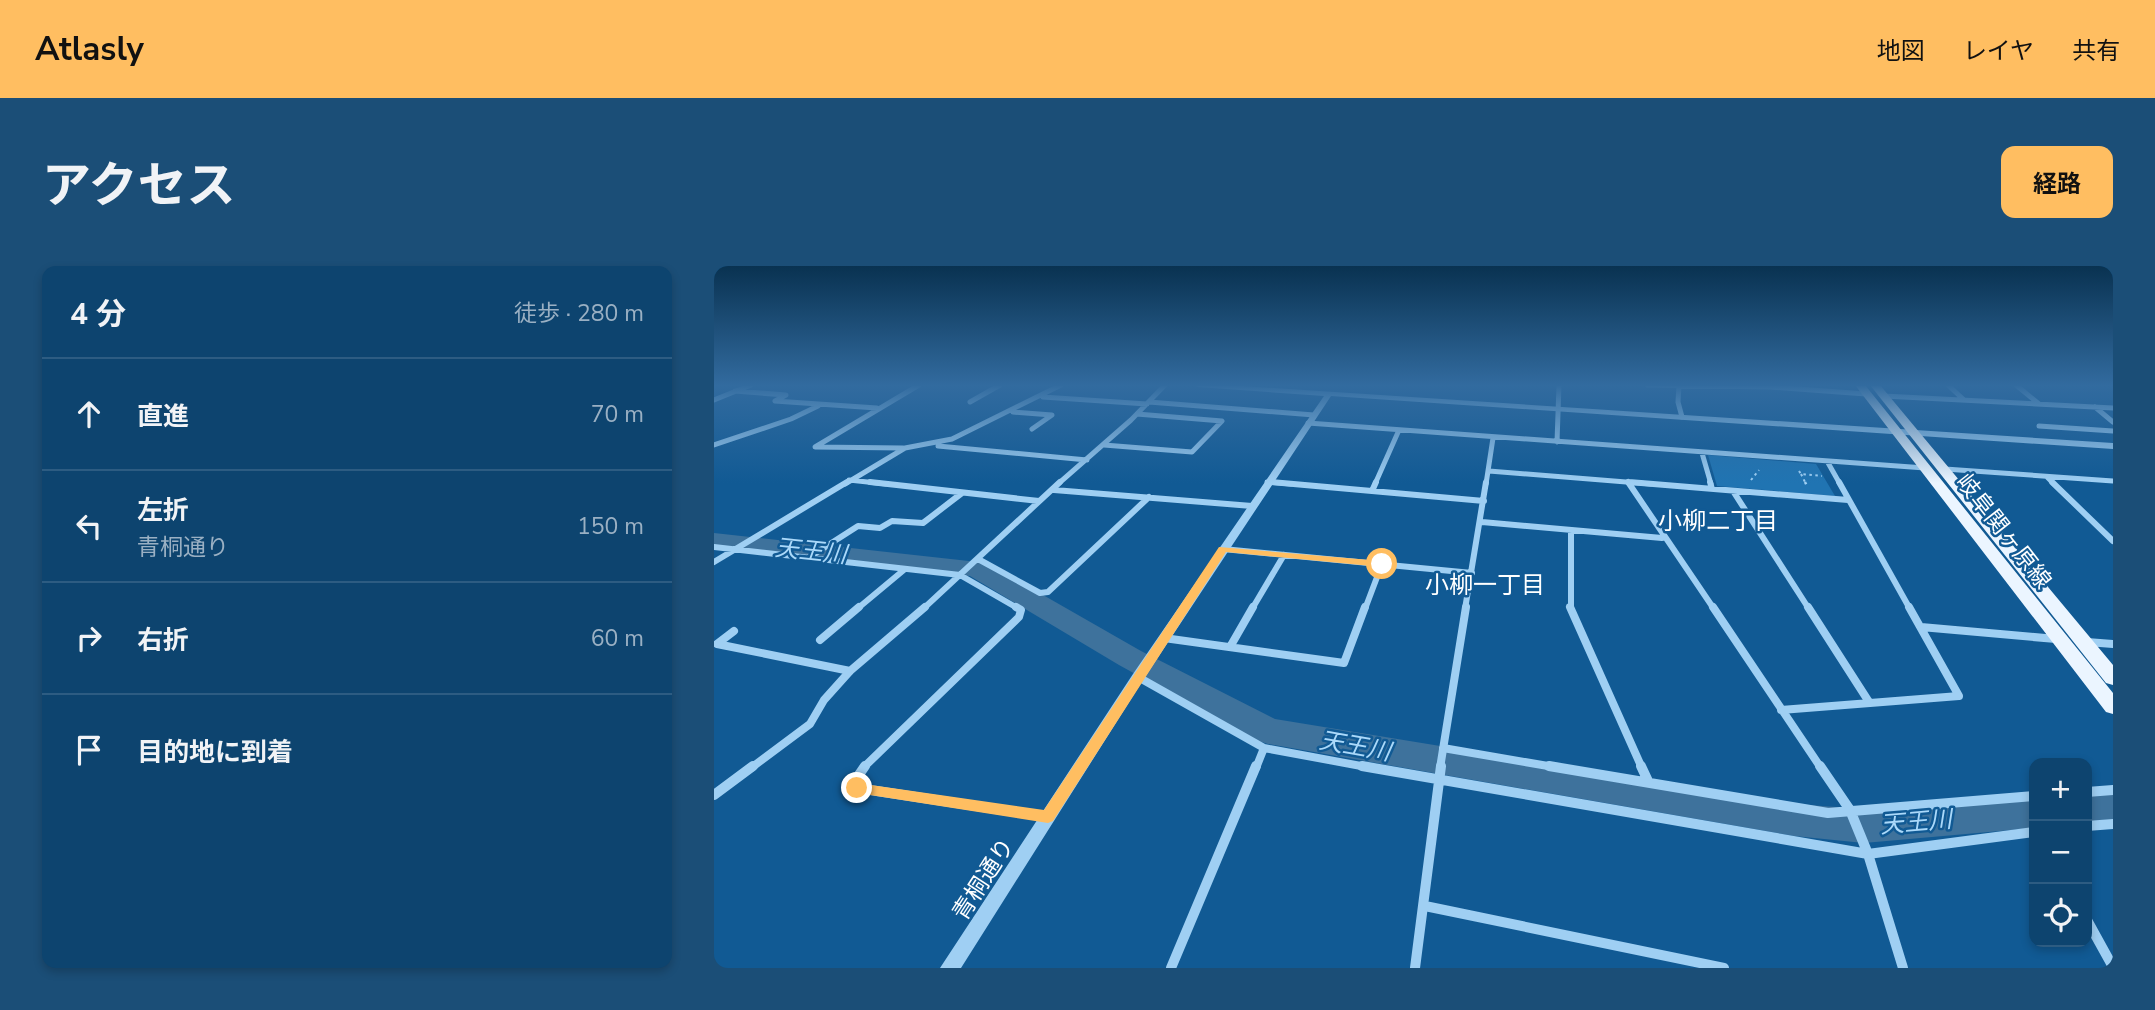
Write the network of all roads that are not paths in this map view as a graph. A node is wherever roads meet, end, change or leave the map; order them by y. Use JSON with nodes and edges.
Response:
{"nodes":[{"id":1,"x":793,"y":418,"type":"edge"},
{"id":2,"x":862,"y":418,"type":"edge"},
{"id":3,"x":999,"y":418,"type":"edge"},
{"id":4,"x":1048,"y":418,"type":"edge"},
{"id":5,"x":1133,"y":418,"type":"edge"},
{"id":6,"x":1183,"y":418,"type":"edge"},
{"id":7,"x":1298,"y":418,"type":"edge"},
{"id":8,"x":1558,"y":418,"type":"edge"},
{"id":9,"x":1694,"y":418,"type":"edge"},
{"id":10,"x":1887,"y":418,"type":"edge"},
{"id":11,"x":1899,"y":418,"type":"edge"},
{"id":12,"x":1311,"y":419,"type":"junction"},
{"id":13,"x":2039,"y":426,"type":"dead end"},
{"id":14,"x":1032,"y":429,"type":"dead end"},
{"id":15,"x":1399,"y":430,"type":"junction"},
{"id":16,"x":1895,"y":431,"type":"junction"},
{"id":17,"x":2113,"y":431,"type":"edge"},
{"id":18,"x":1914,"y":432,"type":"junction"},
{"id":19,"x":1493,"y":438,"type":"junction"},
{"id":20,"x":1557,"y":442,"type":"junction"},
{"id":21,"x":714,"y":445,"type":"edge"},
{"id":22,"x":924,"y":445,"type":"junction"},
{"id":23,"x":1104,"y":445,"type":"junction"},
{"id":24,"x":2113,"y":446,"type":"edge"},
{"id":25,"x":905,"y":448,"type":"junction"},
{"id":26,"x":1702,"y":453,"type":"junction"},
{"id":27,"x":1087,"y":460,"type":"junction"},
{"id":28,"x":1828,"y":461,"type":"junction"},
{"id":29,"x":1925,"y":468,"type":"junction"},
{"id":30,"x":1945,"y":468,"type":"junction"},
{"id":31,"x":1489,"y":471,"type":"junction"},
{"id":32,"x":2047,"y":476,"type":"junction"},
{"id":33,"x":849,"y":480,"type":"junction"},
{"id":34,"x":2113,"y":481,"type":"edge"},
{"id":35,"x":1267,"y":482,"type":"junction"},
{"id":36,"x":1628,"y":482,"type":"junction"},
{"id":37,"x":1713,"y":489,"type":"junction"},
{"id":38,"x":1054,"y":490,"type":"junction"},
{"id":39,"x":1372,"y":491,"type":"junction"},
{"id":40,"x":1733,"y":491,"type":"junction"},
{"id":41,"x":962,"y":493,"type":"junction"},
{"id":42,"x":1149,"y":497,"type":"junction"},
{"id":43,"x":1848,"y":500,"type":"junction"},
{"id":44,"x":1039,"y":501,"type":"junction"},
{"id":45,"x":1484,"y":501,"type":"junction"},
{"id":46,"x":1252,"y":506,"type":"junction"},
{"id":47,"x":1482,"y":522,"type":"junction"},
{"id":48,"x":1571,"y":530,"type":"junction"},
{"id":49,"x":1662,"y":538,"type":"junction"},
{"id":50,"x":2113,"y":541,"type":"edge"},
{"id":51,"x":714,"y":547,"type":"edge"},
{"id":52,"x":1223,"y":549,"type":"junction"},
{"id":53,"x":733,"y":550,"type":"junction"},
{"id":54,"x":1284,"y":555,"type":"junction"},
{"id":55,"x":808,"y":558,"type":"junction"},
{"id":56,"x":978,"y":559,"type":"junction"},
{"id":57,"x":714,"y":562,"type":"edge"},
{"id":58,"x":1382,"y":564,"type":"junction"},
{"id":59,"x":905,"y":569,"type":"junction"},
{"id":60,"x":1472,"y":573,"type":"junction"},
{"id":61,"x":960,"y":575,"type":"junction"},
{"id":62,"x":1921,"y":627,"type":"junction"},
{"id":63,"x":734,"y":631,"type":"dead end"},
{"id":64,"x":1164,"y":638,"type":"junction"},
{"id":65,"x":2060,"y":639,"type":"junction"},
{"id":66,"x":820,"y":640,"type":"dead end"},
{"id":67,"x":2083,"y":641,"type":"junction"},
{"id":68,"x":2113,"y":644,"type":"edge"},
{"id":69,"x":1230,"y":647,"type":"junction"},
{"id":70,"x":850,"y":671,"type":"junction"},
{"id":71,"x":1138,"y":677,"type":"junction"},
{"id":72,"x":2113,"y":678,"type":"edge"},
{"id":73,"x":1869,"y":702,"type":"junction"},
{"id":74,"x":2113,"y":707,"type":"edge"},
{"id":75,"x":1781,"y":710,"type":"junction"},
{"id":76,"x":1265,"y":748,"type":"junction"},
{"id":77,"x":1443,"y":748,"type":"junction"},
{"id":78,"x":1439,"y":780,"type":"junction"},
{"id":79,"x":1648,"y":781,"type":"junction"},
{"id":80,"x":2113,"y":790,"type":"edge"},
{"id":81,"x":2092,"y":792,"type":"edge"},
{"id":82,"x":714,"y":795,"type":"edge"},
{"id":83,"x":2029,"y":796,"type":"edge"},
{"id":84,"x":1850,"y":810,"type":"junction"},
{"id":85,"x":1048,"y":817,"type":"junction"},
{"id":86,"x":2113,"y":824,"type":"edge"},
{"id":87,"x":2092,"y":826,"type":"edge"},
{"id":88,"x":2029,"y":833,"type":"edge"},
{"id":89,"x":1868,"y":854,"type":"junction"},
{"id":90,"x":1425,"y":905,"type":"junction"},
{"id":91,"x":2092,"y":929,"type":"edge"},
{"id":92,"x":2113,"y":967,"type":"edge"},
{"id":93,"x":950,"y":968,"type":"edge"},
{"id":94,"x":1171,"y":968,"type":"edge"},
{"id":95,"x":1415,"y":968,"type":"edge"},
{"id":96,"x":1724,"y":968,"type":"edge"},
{"id":97,"x":1903,"y":968,"type":"edge"}],
"edges":[{"from":1,"to":21,"type":"street"},
{"from":2,"to":25,"type":"street"},
{"from":3,"to":22,"type":"street"},
{"from":4,"to":14,"type":"street"},
{"from":5,"to":23,"type":"street"},
{"from":6,"to":23,"type":"street"},
{"from":7,"to":12,"type":"street"},
{"from":8,"to":20,"type":"street"},
{"from":9,"to":16,"type":"street"},
{"from":10,"to":16,"type":"main road","name":"岐阜関ヶ原線"},
{"from":11,"to":18,"type":"main road","name":"岐阜関ヶ原線"},
{"from":12,"to":15,"type":"street"},
{"from":12,"to":35,"type":"street","name":"青桐通り"},
{"from":13,"to":17,"type":"street"},
{"from":15,"to":19,"type":"street"},
{"from":15,"to":39,"type":"street"},
{"from":16,"to":18,"type":"street"},
{"from":16,"to":29,"type":"main road","name":"岐阜関ヶ原線"},
{"from":18,"to":24,"type":"street"},
{"from":18,"to":30,"type":"main road","name":"岐阜関ヶ原線"},
{"from":19,"to":20,"type":"street"},
{"from":19,"to":31,"type":"street"},
{"from":20,"to":26,"type":"street"},
{"from":22,"to":25,"type":"street"},
{"from":22,"to":27,"type":"street"},
{"from":23,"to":27,"type":"street"},
{"from":25,"to":33,"type":"street"},
{"from":26,"to":28,"type":"street"},
{"from":26,"to":37,"type":"street"},
{"from":27,"to":38,"type":"street"},
{"from":28,"to":29,"type":"street"},
{"from":28,"to":43,"type":"street"},
{"from":29,"to":65,"type":"main road","name":"岐阜関ヶ原線"},
{"from":30,"to":32,"type":"street"},
{"from":30,"to":67,"type":"main road","name":"岐阜関ヶ原線"},
{"from":31,"to":36,"type":"street"},
{"from":31,"to":45,"type":"street"},
{"from":32,"to":34,"type":"street"},
{"from":32,"to":50,"type":"street"},
{"from":33,"to":41,"type":"street"},
{"from":33,"to":53,"type":"street"},
{"from":35,"to":39,"type":"street"},
{"from":35,"to":46,"type":"street","name":"青桐通り"},
{"from":36,"to":37,"type":"street"},
{"from":36,"to":49,"type":"street"},
{"from":37,"to":40,"type":"street"},
{"from":38,"to":42,"type":"street"},
{"from":38,"to":44,"type":"street"},
{"from":39,"to":45,"type":"street"},
{"from":40,"to":43,"type":"street"},
{"from":40,"to":73,"type":"street"},
{"from":41,"to":44,"type":"street"},
{"from":41,"to":55,"type":"street"},
{"from":42,"to":46,"type":"street"},
{"from":42,"to":56,"type":"street"},
{"from":43,"to":62,"type":"street"},
{"from":44,"to":56,"type":"street"},
{"from":45,"to":47,"type":"street"},
{"from":46,"to":52,"type":"street","name":"青桐通り"},
{"from":47,"to":48,"type":"street"},
{"from":47,"to":60,"type":"street"},
{"from":48,"to":49,"type":"street"},
{"from":48,"to":79,"type":"street"},
{"from":49,"to":75,"type":"street"},
{"from":51,"to":53,"type":"street"},
{"from":52,"to":54,"type":"street"},
{"from":52,"to":64,"type":"street","name":"青桐通り"},
{"from":53,"to":55,"type":"street"},
{"from":53,"to":57,"type":"street"},
{"from":54,"to":58,"type":"street"},
{"from":54,"to":69,"type":"street"},
{"from":55,"to":59,"type":"street"},
{"from":56,"to":61,"type":"street"},
{"from":58,"to":60,"type":"street"},
{"from":58,"to":69,"type":"street"},
{"from":59,"to":61,"type":"street"},
{"from":59,"to":66,"type":"street"},
{"from":60,"to":77,"type":"street"},
{"from":61,"to":70,"type":"street"},
{"from":61,"to":85,"type":"street"},
{"from":62,"to":65,"type":"street"},
{"from":62,"to":73,"type":"street"},
{"from":63,"to":70,"type":"street"},
{"from":64,"to":69,"type":"street"},
{"from":64,"to":71,"type":"street","name":"青桐通り"},
{"from":65,"to":74,"type":"main road","name":"岐阜関ヶ原線"},
{"from":67,"to":68,"type":"street"},
{"from":67,"to":72,"type":"main road","name":"岐阜関ヶ原線"},
{"from":70,"to":82,"type":"street"},
{"from":71,"to":76,"type":"street"},
{"from":71,"to":85,"type":"street","name":"青桐通り"},
{"from":73,"to":75,"type":"street"},
{"from":75,"to":84,"type":"street"},
{"from":76,"to":78,"type":"street"},
{"from":76,"to":94,"type":"street"},
{"from":77,"to":78,"type":"street"},
{"from":77,"to":79,"type":"street"},
{"from":78,"to":89,"type":"street"},
{"from":78,"to":90,"type":"street"},
{"from":79,"to":84,"type":"street"},
{"from":80,"to":81,"type":"street"},
{"from":83,"to":84,"type":"street"},
{"from":84,"to":89,"type":"street"},
{"from":85,"to":93,"type":"street","name":"青桐通り"},
{"from":86,"to":87,"type":"street"},
{"from":88,"to":89,"type":"street"},
{"from":89,"to":97,"type":"street"},
{"from":90,"to":95,"type":"street"},
{"from":90,"to":96,"type":"street"},
{"from":91,"to":92,"type":"street"}]}
